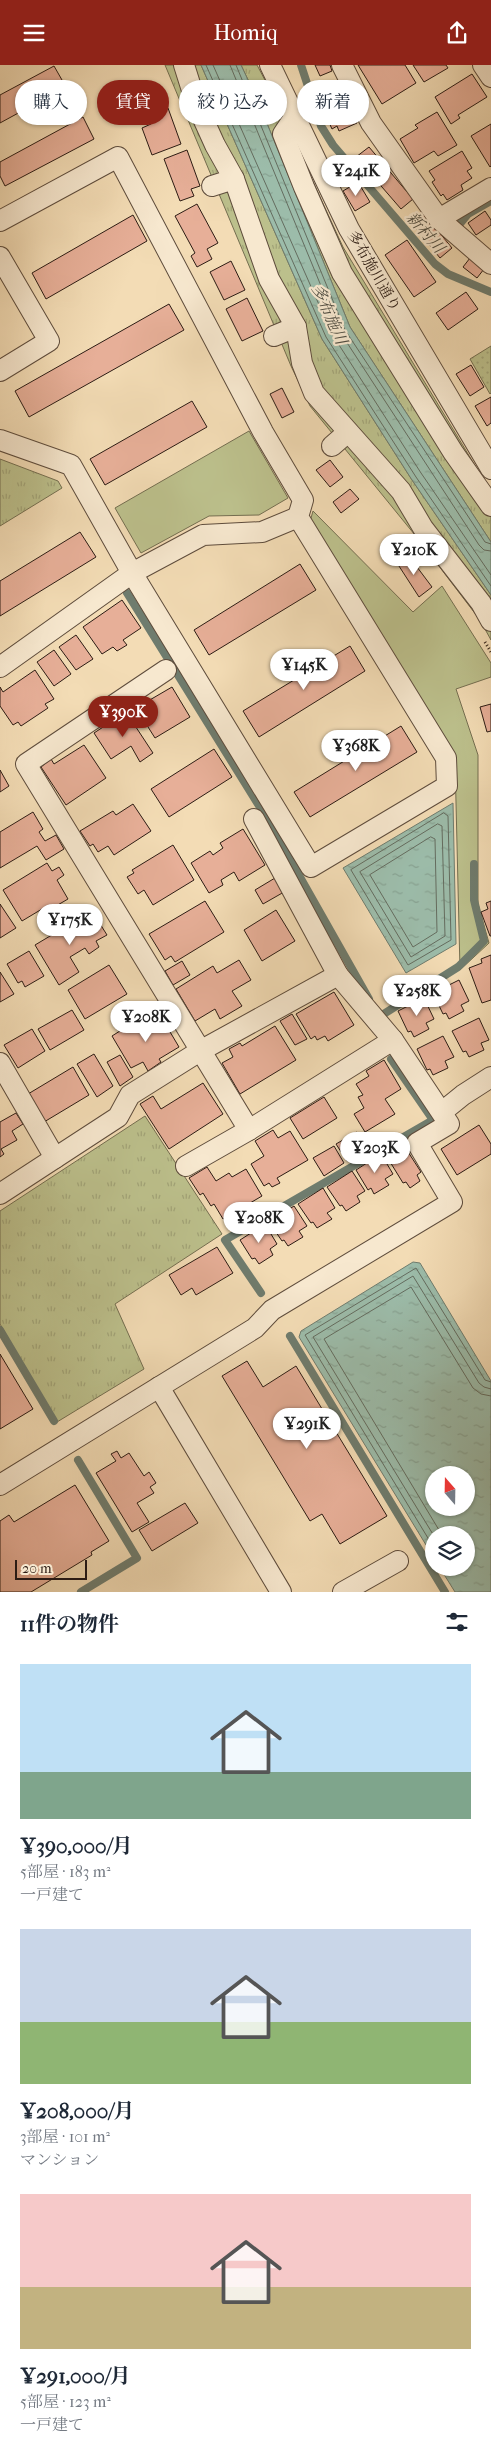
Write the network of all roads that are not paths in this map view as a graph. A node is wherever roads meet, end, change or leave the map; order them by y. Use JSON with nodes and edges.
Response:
{"nodes":[{"id":1,"x":184,"y":65,"type":"edge"},
{"id":2,"x":270,"y":65,"type":"edge"},
{"id":3,"x":342,"y":65,"type":"edge"},
{"id":4,"x":483,"y":65,"type":"edge"},
{"id":5,"x":491,"y":77,"type":"edge"},
{"id":6,"x":295,"y":116,"type":"junction"},
{"id":7,"x":234,"y":179,"type":"junction"},
{"id":8,"x":212,"y":186,"type":"dead end"},
{"id":9,"x":491,"y":188,"type":"edge"},
{"id":10,"x":2,"y":214,"type":"edge"},
{"id":11,"x":439,"y":219,"type":"junction"},
{"id":12,"x":0,"y":257,"type":"edge"},
{"id":13,"x":491,"y":264,"type":"edge"},
{"id":14,"x":296,"y":327,"type":"junction"},
{"id":15,"x":274,"y":336,"type":"dead end"},
{"id":16,"x":425,"y":358,"type":"junction"},
{"id":17,"x":0,"y":371,"type":"edge"},
{"id":18,"x":402,"y":372,"type":"junction"},
{"id":19,"x":348,"y":432,"type":"junction"},
{"id":20,"x":0,"y":440,"type":"edge"},
{"id":21,"x":332,"y":446,"type":"dead end"},
{"id":22,"x":491,"y":469,"type":"edge"},
{"id":23,"x":491,"y":506,"type":"edge"},
{"id":24,"x":298,"y":517,"type":"junction"},
{"id":25,"x":132,"y":573,"type":"junction"},
{"id":26,"x":491,"y":621,"type":"edge"},
{"id":27,"x":0,"y":667,"type":"edge"},
{"id":28,"x":166,"y":670,"type":"dead end"},
{"id":29,"x":254,"y":819,"type":"dead end"},
{"id":30,"x":338,"y":975,"type":"junction"},
{"id":31,"x":393,"y":1040,"type":"junction"},
{"id":32,"x":200,"y":1051,"type":"junction"},
{"id":33,"x":0,"y":1063,"type":"edge"},
{"id":34,"x":491,"y":1077,"type":"edge"},
{"id":35,"x":442,"y":1112,"type":"junction"},
{"id":36,"x":249,"y":1130,"type":"junction"},
{"id":37,"x":55,"y":1158,"type":"junction"},
{"id":38,"x":186,"y":1166,"type":"dead end"},
{"id":39,"x":0,"y":1194,"type":"edge"},
{"id":40,"x":159,"y":1387,"type":"junction"},
{"id":41,"x":0,"y":1485,"type":"edge"},
{"id":42,"x":398,"y":1561,"type":"dead end"},
{"id":43,"x":281,"y":1592,"type":"edge"},
{"id":44,"x":343,"y":1592,"type":"edge"}],
"edges":[{"from":1,"to":7,"type":"street"},
{"from":2,"to":6,"type":"street","name":"多布施川通り"},
{"from":3,"to":11,"type":"street"},
{"from":4,"to":5,"type":"street"},
{"from":6,"to":16,"type":"street","name":"多布施川通り"},
{"from":6,"to":18,"type":"street"},
{"from":7,"to":8,"type":"street"},
{"from":7,"to":14,"type":"street"},
{"from":9,"to":11,"type":"street"},
{"from":10,"to":24,"type":"street"},
{"from":11,"to":13,"type":"street"},
{"from":12,"to":17,"type":"street"},
{"from":14,"to":15,"type":"street"},
{"from":14,"to":19,"type":"street"},
{"from":16,"to":18,"type":"street"},
{"from":16,"to":22,"type":"street","name":"多布施川通り"},
{"from":18,"to":23,"type":"street"},
{"from":19,"to":21,"type":"street"},
{"from":19,"to":26,"type":"street"},
{"from":20,"to":25,"type":"street"},
{"from":24,"to":25,"type":"street"},
{"from":24,"to":25,"type":"street"},
{"from":25,"to":27,"type":"street"},
{"from":28,"to":32,"type":"street"},
{"from":29,"to":30,"type":"street"},
{"from":30,"to":31,"type":"street"},
{"from":30,"to":32,"type":"street"},
{"from":31,"to":35,"type":"street"},
{"from":31,"to":36,"type":"street"},
{"from":32,"to":36,"type":"street"},
{"from":32,"to":37,"type":"street"},
{"from":33,"to":37,"type":"street"},
{"from":34,"to":35,"type":"street"},
{"from":35,"to":40,"type":"street"},
{"from":36,"to":38,"type":"street"},
{"from":37,"to":39,"type":"street"},
{"from":40,"to":41,"type":"street"},
{"from":40,"to":43,"type":"street"},
{"from":42,"to":44,"type":"street"}]}
